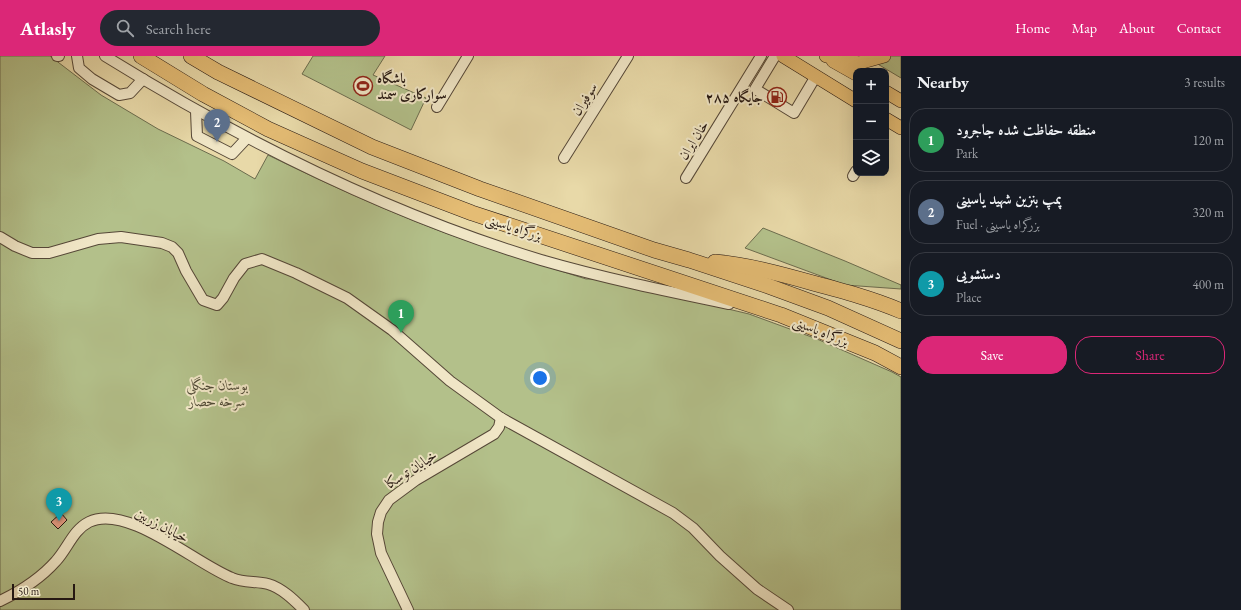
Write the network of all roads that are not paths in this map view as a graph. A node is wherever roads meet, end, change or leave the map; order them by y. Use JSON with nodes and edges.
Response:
{"nodes":[{"id":1,"x":77,"y":56,"type":"edge"},
{"id":2,"x":105,"y":56,"type":"edge"},
{"id":3,"x":141,"y":56,"type":"edge"},
{"id":4,"x":191,"y":56,"type":"edge"},
{"id":5,"x":468,"y":56,"type":"edge"},
{"id":6,"x":628,"y":56,"type":"edge"},
{"id":7,"x":761,"y":56,"type":"edge"},
{"id":8,"x":775,"y":56,"type":"edge"},
{"id":9,"x":783,"y":56,"type":"edge"},
{"id":10,"x":826,"y":56,"type":"edge"},
{"id":11,"x":884,"y":56,"type":"edge"},
{"id":12,"x":853,"y":72,"type":"edge"},
{"id":13,"x":816,"y":76,"type":"junction"},
{"id":14,"x":143,"y":79,"type":"junction"},
{"id":15,"x":889,"y":94,"type":"edge"},
{"id":16,"x":853,"y":99,"type":"edge"},
{"id":17,"x":901,"y":101,"type":"edge"},
{"id":18,"x":437,"y":108,"type":"dead end"},
{"id":19,"x":196,"y":111,"type":"junction"},
{"id":20,"x":889,"y":122,"type":"edge"},
{"id":21,"x":901,"y":128,"type":"edge"},
{"id":22,"x":247,"y":138,"type":"junction"},
{"id":23,"x":564,"y":158,"type":"dead end"},
{"id":24,"x":686,"y":178,"type":"dead end"},
{"id":25,"x":0,"y":237,"type":"edge"},
{"id":26,"x":689,"y":260,"type":"junction"},
{"id":27,"x":901,"y":309,"type":"edge"},
{"id":28,"x":781,"y":315,"type":"junction"},
{"id":29,"x":901,"y":341,"type":"edge"},
{"id":30,"x":901,"y":367,"type":"edge"},
{"id":31,"x":501,"y":418,"type":"junction"},
{"id":32,"x":0,"y":601,"type":"edge"},
{"id":33,"x":304,"y":610,"type":"edge"},
{"id":34,"x":408,"y":610,"type":"edge"},
{"id":35,"x":788,"y":610,"type":"edge"}],
"edges":[{"from":1,"to":14,"type":"lane"},
{"from":2,"to":14,"type":"lane"},
{"from":3,"to":28,"type":"highway","name":"بزرگراه یاسینی"},
{"from":4,"to":26,"type":"highway","name":"بزرگراه یاسینی"},
{"from":5,"to":18,"type":"lane"},
{"from":6,"to":23,"type":"lane","name":"سوفیران"},
{"from":7,"to":24,"type":"lane","name":"خان ایران"},
{"from":8,"to":13,"type":"lane"},
{"from":9,"to":13,"type":"main road"},
{"from":10,"to":11,"type":"main road"},
{"from":10,"to":12,"type":"main road"},
{"from":13,"to":16,"type":"main road"},
{"from":14,"to":19,"type":"lane"},
{"from":15,"to":17,"type":"main road"},
{"from":19,"to":22,"type":"lane"},
{"from":19,"to":22,"type":"lane"},
{"from":20,"to":21,"type":"main road"},
{"from":22,"to":28,"type":"lane"},
{"from":25,"to":31,"type":"lane"},
{"from":26,"to":27,"type":"highway"},
{"from":26,"to":29,"type":"highway","name":"بزرگراه یاسینی"},
{"from":28,"to":30,"type":"highway","name":"بزرگراه یاسینی"},
{"from":31,"to":34,"type":"lane","name":"خیابان توسکا"},
{"from":31,"to":35,"type":"lane"},
{"from":32,"to":33,"type":"lane","name":"خیابان زربین"}]}
